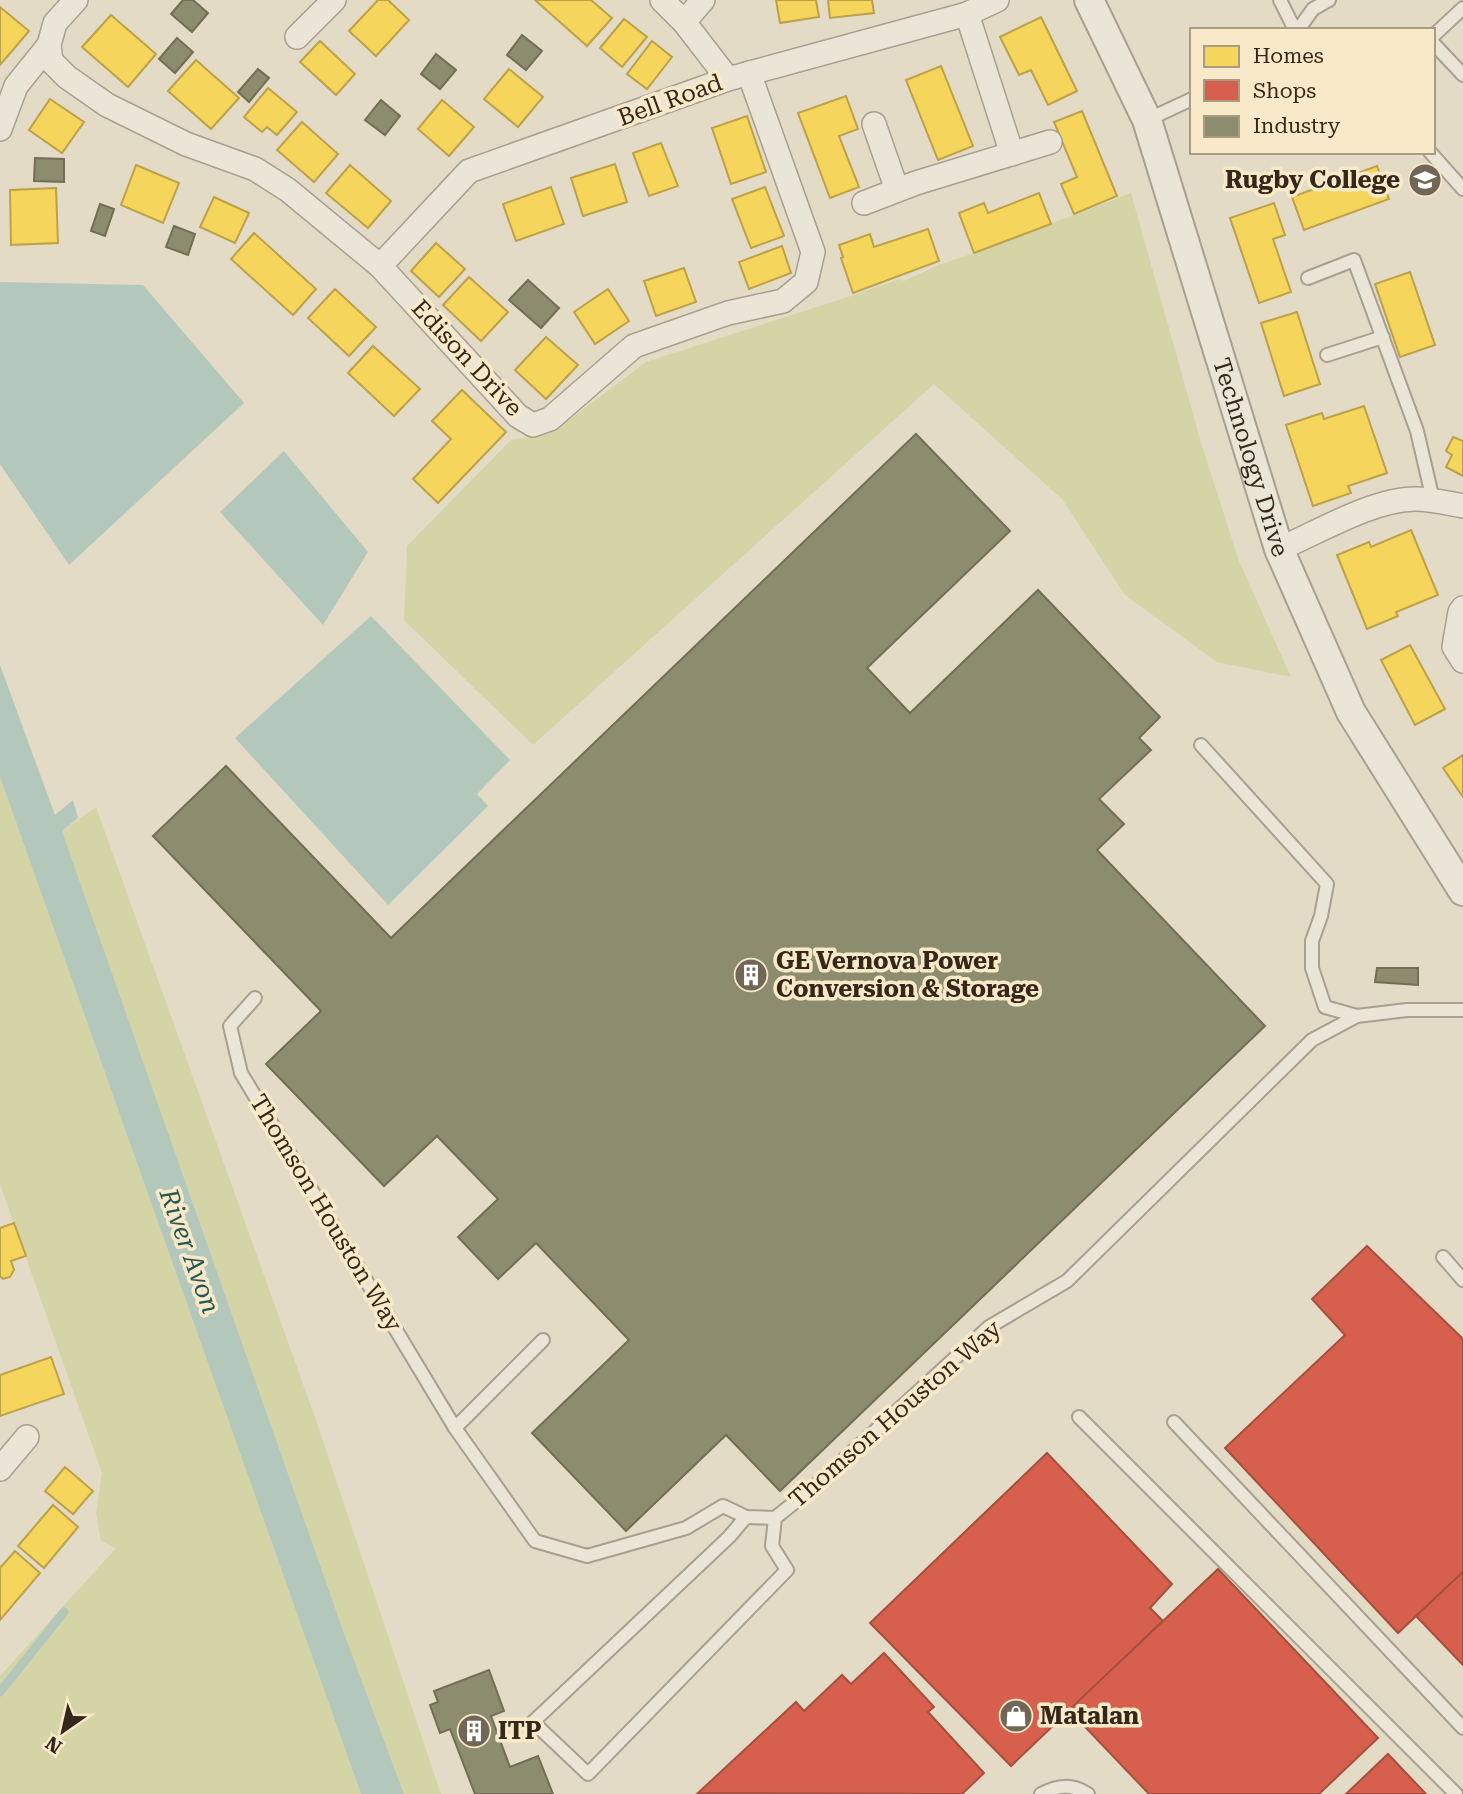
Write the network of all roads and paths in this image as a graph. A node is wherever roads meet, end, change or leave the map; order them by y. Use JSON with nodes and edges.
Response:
{"nodes":[{"id":1,"x":76,"y":0,"type":"edge"},
{"id":2,"x":334,"y":0,"type":"edge"},
{"id":3,"x":662,"y":0,"type":"edge"},
{"id":4,"x":704,"y":0,"type":"edge"},
{"id":5,"x":997,"y":0,"type":"edge"},
{"id":6,"x":1089,"y":0,"type":"edge"},
{"id":7,"x":1280,"y":0,"type":"edge"},
{"id":8,"x":1329,"y":0,"type":"edge"},
{"id":9,"x":1463,"y":8,"type":"edge"},
{"id":10,"x":967,"y":14,"type":"junction"},
{"id":11,"x":684,"y":22,"type":"junction"},
{"id":12,"x":1295,"y":28,"type":"edge"},
{"id":13,"x":1298,"y":28,"type":"edge"},
{"id":14,"x":1435,"y":34,"type":"edge"},
{"id":15,"x":297,"y":37,"type":"dead end"},
{"id":16,"x":49,"y":45,"type":"junction"},
{"id":17,"x":1435,"y":45,"type":"edge"},
{"id":18,"x":1463,"y":75,"type":"edge"},
{"id":19,"x":739,"y":76,"type":"junction"},
{"id":20,"x":1190,"y":100,"type":"edge"},
{"id":21,"x":1147,"y":120,"type":"junction"},
{"id":22,"x":874,"y":124,"type":"dead end"},
{"id":23,"x":0,"y":129,"type":"edge"},
{"id":24,"x":1050,"y":142,"type":"dead end"},
{"id":25,"x":1432,"y":154,"type":"edge"},
{"id":26,"x":1012,"y":155,"type":"junction"},
{"id":27,"x":1463,"y":188,"type":"edge"},
{"id":28,"x":897,"y":191,"type":"junction"},
{"id":29,"x":864,"y":202,"type":"dead end"},
{"id":30,"x":380,"y":266,"type":"junction"},
{"id":31,"x":1308,"y":278,"type":"dead end"},
{"id":32,"x":1383,"y":337,"type":"junction"},
{"id":33,"x":1327,"y":355,"type":"dead end"},
{"id":34,"x":1433,"y":500,"type":"junction"},
{"id":35,"x":1463,"y":506,"type":"edge"},
{"id":36,"x":1279,"y":549,"type":"junction"},
{"id":37,"x":1463,"y":608,"type":"edge"},
{"id":38,"x":1463,"y":661,"type":"edge"},
{"id":39,"x":1201,"y":745,"type":"dead end"},
{"id":40,"x":1463,"y":891,"type":"edge"},
{"id":41,"x":256,"y":998,"type":"dead end"},
{"id":42,"x":1463,"y":1010,"type":"edge"},
{"id":43,"x":1357,"y":1016,"type":"junction"},
{"id":44,"x":1443,"y":1257,"type":"dead end"},
{"id":45,"x":1463,"y":1279,"type":"edge"},
{"id":46,"x":543,"y":1340,"type":"dead end"},
{"id":47,"x":1079,"y":1417,"type":"dead end"},
{"id":48,"x":1174,"y":1422,"type":"dead end"},
{"id":49,"x":455,"y":1428,"type":"junction"},
{"id":50,"x":27,"y":1437,"type":"dead end"},
{"id":51,"x":0,"y":1469,"type":"edge"},
{"id":52,"x":746,"y":1517,"type":"junction"},
{"id":53,"x":775,"y":1518,"type":"junction"},
{"id":54,"x":1463,"y":1728,"type":"edge"},
{"id":55,"x":1041,"y":1794,"type":"edge"},
{"id":56,"x":1088,"y":1794,"type":"edge"},
{"id":57,"x":1455,"y":1794,"type":"edge"}],
"edges":[{"from":1,"to":16,"type":"street"},
{"from":2,"to":15,"type":"street"},
{"from":3,"to":11,"type":"street"},
{"from":4,"to":11,"type":"street"},
{"from":5,"to":10,"type":"street","name":"Bell Road"},
{"from":6,"to":21,"type":"street","name":"Technology Drive"},
{"from":7,"to":12,"type":"lane"},
{"from":8,"to":13,"type":"lane"},
{"from":9,"to":14,"type":"lane"},
{"from":10,"to":19,"type":"street","name":"Bell Road"},
{"from":10,"to":26,"type":"street"},
{"from":11,"to":19,"type":"street"},
{"from":16,"to":23,"type":"street"},
{"from":16,"to":30,"type":"street","name":"Edison Drive"},
{"from":17,"to":18,"type":"lane"},
{"from":19,"to":30,"type":"street","name":"Bell Road"},
{"from":19,"to":30,"type":"street","name":"Edison Drive"},
{"from":20,"to":21,"type":"lane"},
{"from":21,"to":36,"type":"street","name":"Technology Drive"},
{"from":22,"to":28,"type":"street"},
{"from":24,"to":26,"type":"street"},
{"from":25,"to":27,"type":"lane"},
{"from":26,"to":28,"type":"street"},
{"from":28,"to":29,"type":"street"},
{"from":31,"to":32,"type":"lane"},
{"from":32,"to":33,"type":"lane"},
{"from":32,"to":34,"type":"lane"},
{"from":34,"to":35,"type":"street"},
{"from":34,"to":36,"type":"street"},
{"from":36,"to":40,"type":"street","name":"Technology Drive"},
{"from":37,"to":38,"type":"street"},
{"from":39,"to":43,"type":"lane"},
{"from":41,"to":49,"type":"lane","name":"Thomson Houston Way"},
{"from":42,"to":43,"type":"lane","name":"Thomson Houston Way"},
{"from":43,"to":53,"type":"lane","name":"Thomson Houston Way"},
{"from":44,"to":45,"type":"lane"},
{"from":46,"to":49,"type":"lane"},
{"from":47,"to":57,"type":"lane"},
{"from":48,"to":54,"type":"lane"},
{"from":49,"to":52,"type":"lane","name":"Thomson Houston Way"},
{"from":50,"to":51,"type":"street"},
{"from":52,"to":53,"type":"lane","name":"Thomson Houston Way"},
{"from":52,"to":53,"type":"lane"},
{"from":55,"to":56,"type":"lane"}]}
